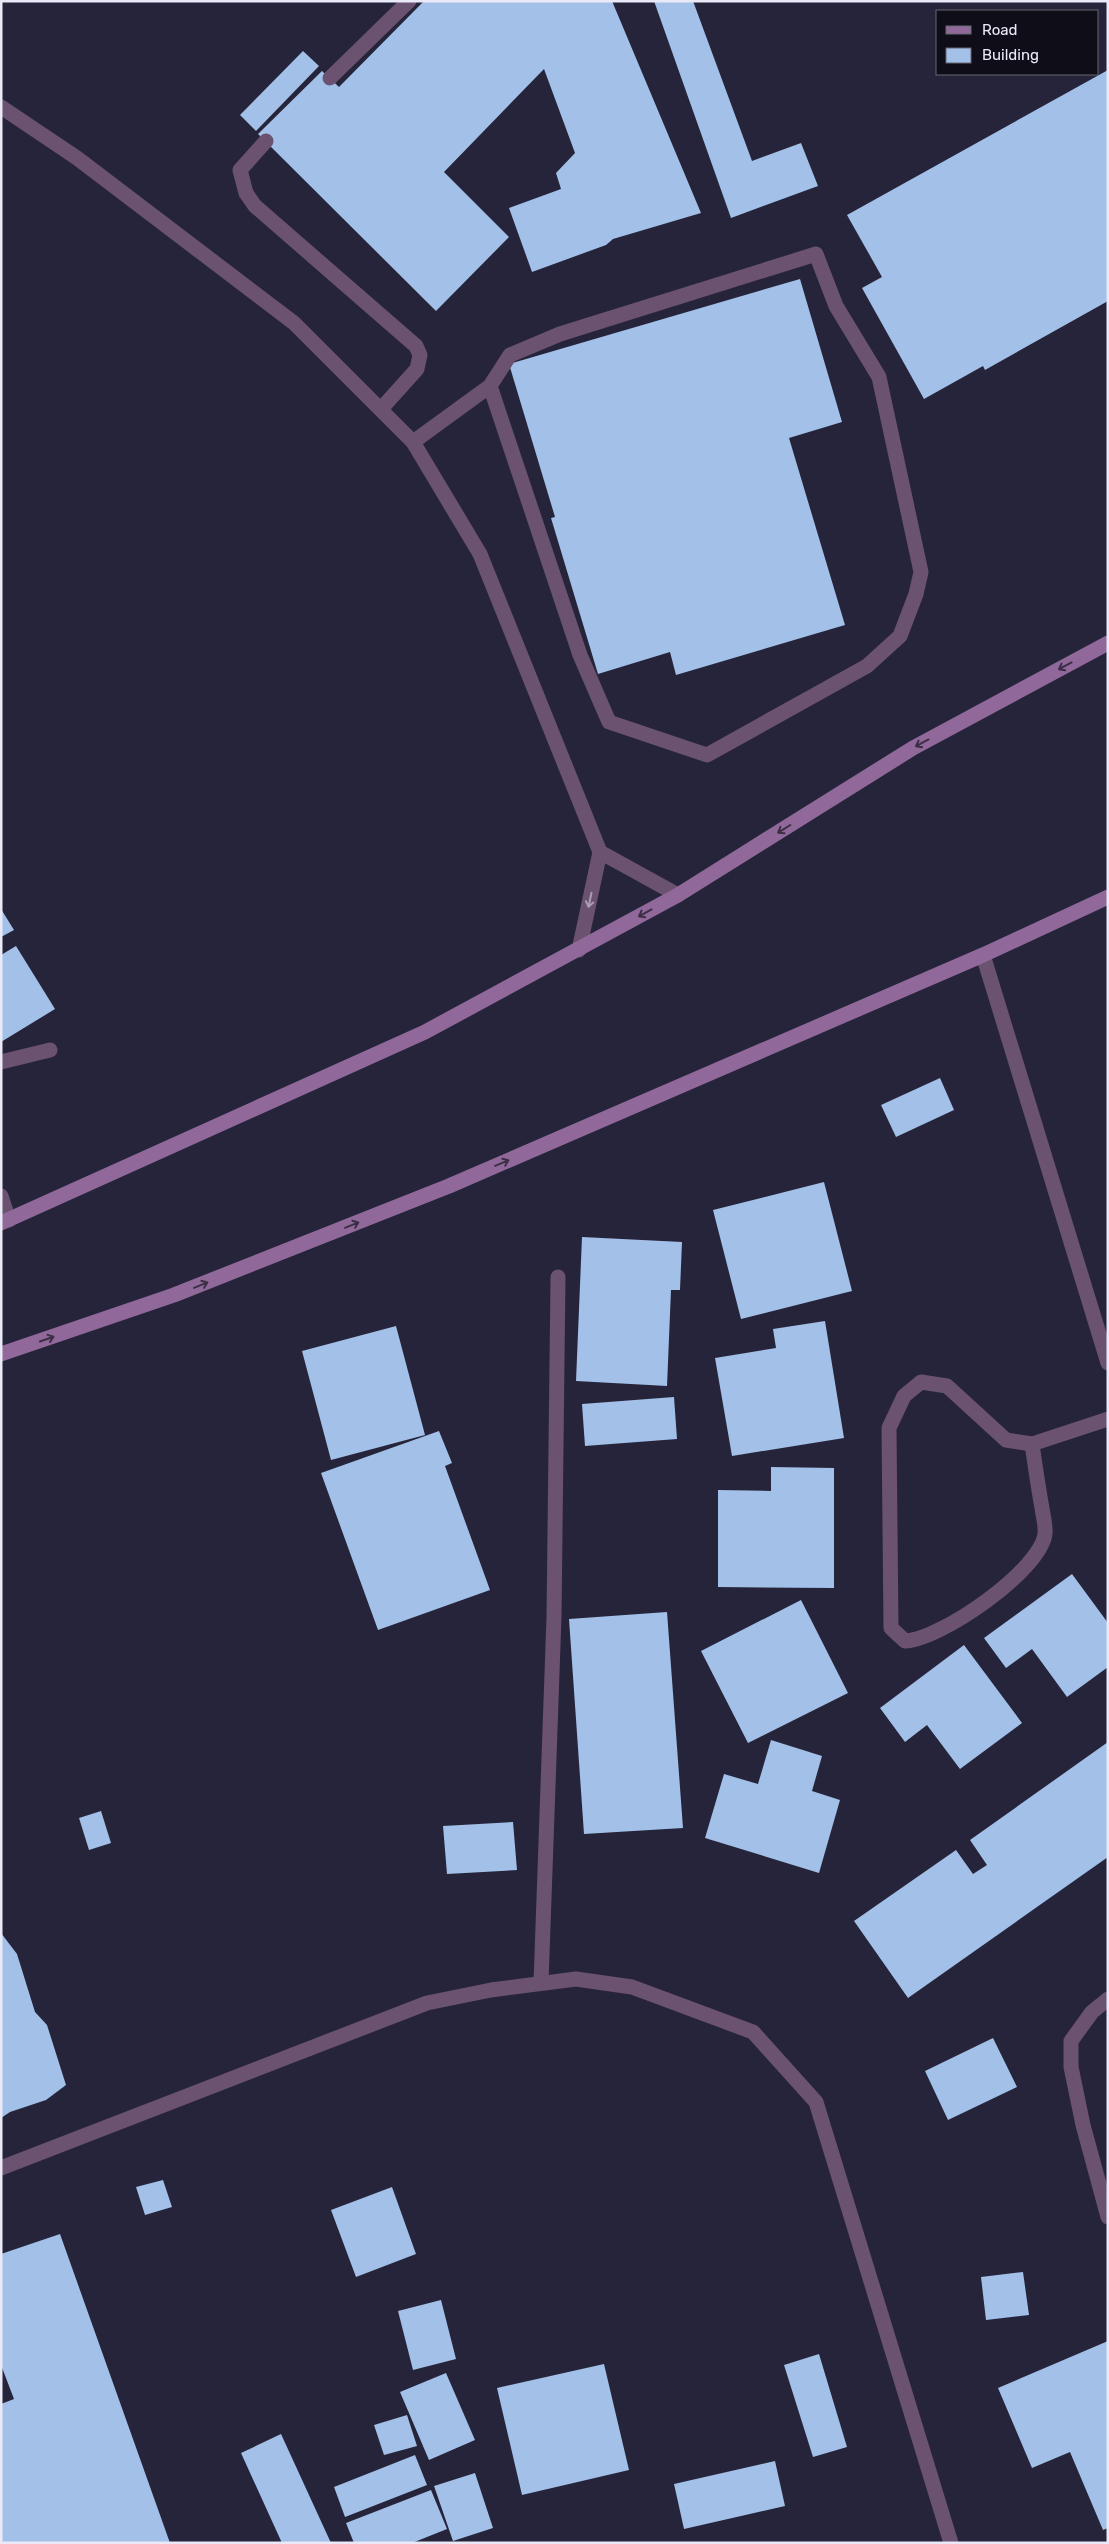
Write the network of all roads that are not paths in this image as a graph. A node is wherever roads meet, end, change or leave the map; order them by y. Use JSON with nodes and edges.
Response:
{"nodes":[{"id":1,"x":409,"y":1,"type":"edge"},
{"id":2,"x":330,"y":78,"type":"dead end"},
{"id":3,"x":1,"y":107,"type":"edge"},
{"id":4,"x":266,"y":141,"type":"dead end"},
{"id":5,"x":490,"y":386,"type":"junction"},
{"id":6,"x":380,"y":409,"type":"junction"},
{"id":7,"x":413,"y":442,"type":"junction"},
{"id":8,"x":1108,"y":643,"type":"edge"},
{"id":9,"x":600,"y":852,"type":"junction"},
{"id":10,"x":678,"y":895,"type":"junction"},
{"id":11,"x":1108,"y":897,"type":"edge"},
{"id":12,"x":579,"y":950,"type":"junction"},
{"id":13,"x":983,"y":955,"type":"junction"},
{"id":14,"x":50,"y":1050,"type":"dead end"},
{"id":15,"x":1,"y":1062,"type":"edge"},
{"id":16,"x":1,"y":1196,"type":"edge"},
{"id":17,"x":5,"y":1221,"type":"edge"},
{"id":18,"x":558,"y":1277,"type":"dead end"},
{"id":19,"x":1,"y":1354,"type":"edge"},
{"id":20,"x":1108,"y":1363,"type":"edge"},
{"id":21,"x":1108,"y":1419,"type":"edge"},
{"id":22,"x":1032,"y":1444,"type":"junction"},
{"id":23,"x":541,"y":1984,"type":"junction"},
{"id":24,"x":1108,"y":1999,"type":"edge"},
{"id":25,"x":1,"y":2168,"type":"edge"},
{"id":26,"x":1108,"y":2217,"type":"edge"},
{"id":27,"x":951,"y":2543,"type":"edge"}],
"edges":[{"from":1,"to":2,"type":"street"},
{"from":3,"to":6,"type":"street"},
{"from":4,"to":6,"type":"street"},
{"from":5,"to":5,"type":"street"},
{"from":5,"to":7,"type":"street"},
{"from":6,"to":7,"type":"street"},
{"from":7,"to":9,"type":"street"},
{"from":8,"to":10,"type":"street","one_way":true},
{"from":9,"to":10,"type":"street"},
{"from":9,"to":12,"type":"street","one_way":true},
{"from":10,"to":12,"type":"street","one_way":true},
{"from":11,"to":13,"type":"street"},
{"from":12,"to":17,"type":"street"},
{"from":19,"to":13,"type":"street","one_way":true},
{"from":13,"to":20,"type":"street"},
{"from":14,"to":15,"type":"street"},
{"from":16,"to":17,"type":"street"},
{"from":18,"to":23,"type":"street"},
{"from":21,"to":22,"type":"street"},
{"from":22,"to":22,"type":"street"},
{"from":23,"to":25,"type":"street"},
{"from":23,"to":27,"type":"street"},
{"from":24,"to":26,"type":"street"}]}
